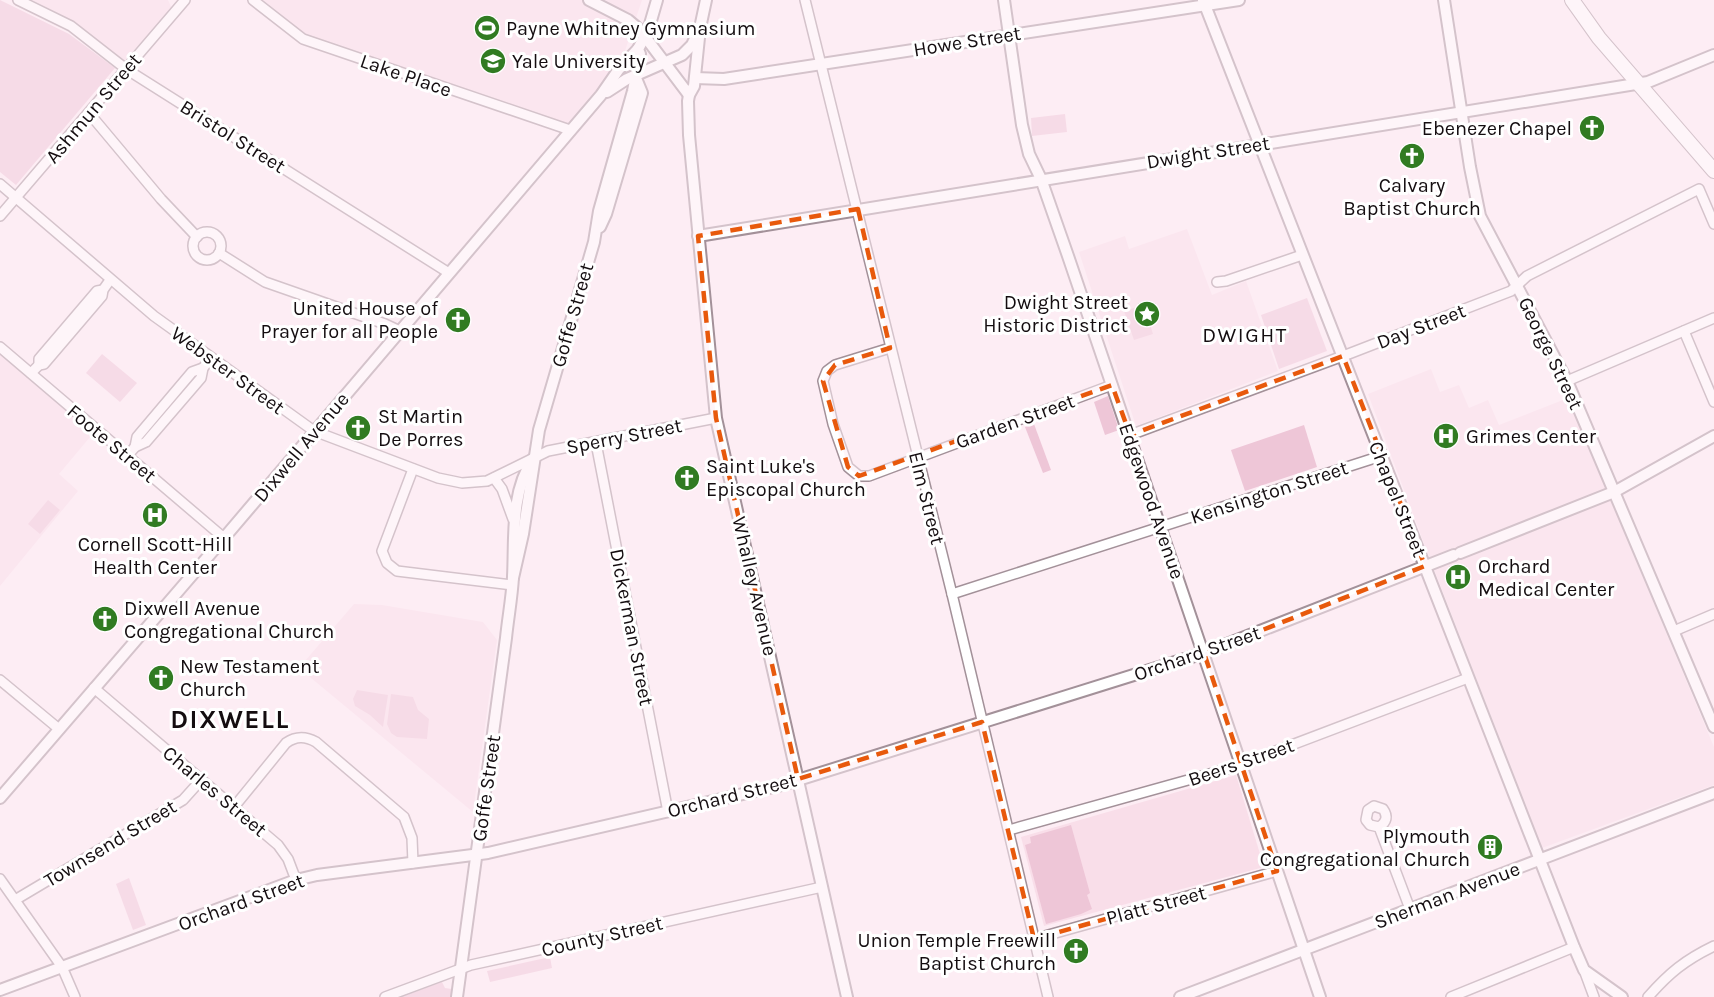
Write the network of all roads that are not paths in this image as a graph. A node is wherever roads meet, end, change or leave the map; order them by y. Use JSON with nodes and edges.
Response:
{"nodes":[{"id":1,"x":18,"y":0,"type":"edge"},
{"id":2,"x":171,"y":0,"type":"edge"},
{"id":3,"x":185,"y":0,"type":"edge"},
{"id":4,"x":254,"y":0,"type":"edge"},
{"id":5,"x":589,"y":0,"type":"edge"},
{"id":6,"x":657,"y":0,"type":"edge"},
{"id":7,"x":706,"y":0,"type":"edge"},
{"id":8,"x":805,"y":0,"type":"edge"},
{"id":9,"x":1004,"y":0,"type":"edge"},
{"id":10,"x":1239,"y":0,"type":"edge"},
{"id":11,"x":1443,"y":0,"type":"edge"},
{"id":12,"x":1572,"y":0,"type":"edge"},
{"id":13,"x":1204,"y":3,"type":"edge"},
{"id":14,"x":178,"y":8,"type":"junction"},
{"id":15,"x":700,"y":28,"type":"junction"},
{"id":16,"x":1009,"y":35,"type":"junction"},
{"id":17,"x":645,"y":36,"type":"junction"},
{"id":18,"x":639,"y":48,"type":"junction"},
{"id":19,"x":1714,"y":55,"type":"edge"},
{"id":20,"x":665,"y":62,"type":"junction"},
{"id":21,"x":820,"y":64,"type":"junction"},
{"id":22,"x":126,"y":69,"type":"junction"},
{"id":23,"x":635,"y":76,"type":"junction"},
{"id":24,"x":695,"y":78,"type":"junction"},
{"id":25,"x":1638,"y":84,"type":"junction"},
{"id":26,"x":601,"y":95,"type":"junction"},
{"id":27,"x":688,"y":95,"type":"junction"},
{"id":28,"x":1462,"y":112,"type":"junction"},
{"id":29,"x":89,"y":113,"type":"junction"},
{"id":30,"x":570,"y":130,"type":"junction"},
{"id":31,"x":1260,"y":144,"type":"junction"},
{"id":32,"x":1714,"y":171,"type":"edge"},
{"id":33,"x":1041,"y":180,"type":"junction"},
{"id":34,"x":0,"y":184,"type":"edge"},
{"id":35,"x":16,"y":198,"type":"junction"},
{"id":36,"x":858,"y":209,"type":"junction"},
{"id":37,"x":0,"y":216,"type":"edge"},
{"id":38,"x":1714,"y":224,"type":"edge"},
{"id":39,"x":698,"y":236,"type":"junction"},
{"id":40,"x":196,"y":237,"type":"junction"},
{"id":41,"x":219,"y":253,"type":"junction"},
{"id":42,"x":1302,"y":255,"type":"junction"},
{"id":43,"x":449,"y":273,"type":"junction"},
{"id":44,"x":110,"y":280,"type":"junction"},
{"id":45,"x":1217,"y":282,"type":"dead end"},
{"id":46,"x":1517,"y":285,"type":"junction"},
{"id":47,"x":1714,"y":318,"type":"edge"},
{"id":48,"x":400,"y":331,"type":"junction"},
{"id":49,"x":1684,"y":331,"type":"junction"},
{"id":50,"x":0,"y":347,"type":"edge"},
{"id":51,"x":890,"y":348,"type":"junction"},
{"id":52,"x":1342,"y":356,"type":"junction"},
{"id":53,"x":210,"y":358,"type":"junction"},
{"id":54,"x":31,"y":373,"type":"junction"},
{"id":55,"x":1567,"y":381,"type":"junction"},
{"id":56,"x":1112,"y":385,"type":"junction"},
{"id":57,"x":1714,"y":402,"type":"edge"},
{"id":58,"x":716,"y":418,"type":"junction"},
{"id":59,"x":314,"y":431,"type":"junction"},
{"id":60,"x":1130,"y":435,"type":"junction"},
{"id":61,"x":1714,"y":436,"type":"edge"},
{"id":62,"x":596,"y":443,"type":"junction"},
{"id":63,"x":128,"y":455,"type":"junction"},
{"id":64,"x":1381,"y":456,"type":"junction"},
{"id":65,"x":534,"y":458,"type":"junction"},
{"id":66,"x":917,"y":458,"type":"junction"},
{"id":67,"x":414,"y":469,"type":"junction"},
{"id":68,"x":494,"y":478,"type":"junction"},
{"id":69,"x":1614,"y":492,"type":"junction"},
{"id":70,"x":514,"y":520,"type":"junction"},
{"id":71,"x":1161,"y":526,"type":"junction"},
{"id":72,"x":224,"y":538,"type":"junction"},
{"id":73,"x":1425,"y":566,"type":"junction"},
{"id":74,"x":512,"y":581,"type":"junction"},
{"id":75,"x":952,"y":594,"type":"junction"},
{"id":76,"x":1714,"y":614,"type":"edge"},
{"id":77,"x":1674,"y":631,"type":"junction"},
{"id":78,"x":1204,"y":653,"type":"junction"},
{"id":79,"x":1468,"y":678,"type":"junction"},
{"id":80,"x":0,"y":680,"type":"edge"},
{"id":81,"x":94,"y":688,"type":"junction"},
{"id":82,"x":982,"y":722,"type":"junction"},
{"id":83,"x":1714,"y":728,"type":"edge"},
{"id":84,"x":59,"y":729,"type":"junction"},
{"id":85,"x":1241,"y":765,"type":"junction"},
{"id":86,"x":798,"y":779,"type":"junction"},
{"id":87,"x":201,"y":780,"type":"junction"},
{"id":88,"x":1714,"y":793,"type":"edge"},
{"id":89,"x":0,"y":798,"type":"edge"},
{"id":90,"x":234,"y":807,"type":"junction"},
{"id":91,"x":668,"y":812,"type":"junction"},
{"id":92,"x":1380,"y":826,"type":"dead end"},
{"id":93,"x":1009,"y":830,"type":"junction"},
{"id":94,"x":476,"y":855,"type":"junction"},
{"id":95,"x":1539,"y":860,"type":"junction"},
{"id":96,"x":413,"y":863,"type":"junction"},
{"id":97,"x":1277,"y":871,"type":"junction"},
{"id":98,"x":0,"y":879,"type":"edge"},
{"id":99,"x":296,"y":880,"type":"junction"},
{"id":100,"x":822,"y":887,"type":"junction"},
{"id":101,"x":15,"y":900,"type":"junction"},
{"id":102,"x":1410,"y":909,"type":"junction"},
{"id":103,"x":1034,"y":939,"type":"junction"},
{"id":104,"x":1714,"y":946,"type":"edge"},
{"id":105,"x":1574,"y":947,"type":"junction"},
{"id":106,"x":1304,"y":950,"type":"junction"},
{"id":107,"x":62,"y":967,"type":"junction"},
{"id":108,"x":461,"y":969,"type":"junction"},
{"id":109,"x":1584,"y":970,"type":"junction"},
{"id":110,"x":0,"y":990,"type":"edge"},
{"id":111,"x":75,"y":997,"type":"edge"},
{"id":112,"x":385,"y":997,"type":"edge"},
{"id":113,"x":457,"y":997,"type":"edge"},
{"id":114,"x":847,"y":997,"type":"edge"},
{"id":115,"x":1048,"y":997,"type":"edge"},
{"id":116,"x":1180,"y":997,"type":"edge"},
{"id":117,"x":1320,"y":997,"type":"edge"},
{"id":118,"x":1450,"y":997,"type":"edge"},
{"id":119,"x":1594,"y":997,"type":"edge"},
{"id":120,"x":1622,"y":997,"type":"edge"},
{"id":121,"x":1648,"y":997,"type":"edge"}],
"edges":[{"from":1,"to":22,"type":"street","name":"Bristol Street"},
{"from":2,"to":14,"type":"street"},
{"from":3,"to":14,"type":"street","name":"Ashmun Street"},
{"from":4,"to":30,"type":"street","name":"Lake Place"},
{"from":5,"to":17,"type":"main road"},
{"from":6,"to":17,"type":"main road"},
{"from":7,"to":15,"type":"main road","name":"Whalley Avenue"},
{"from":8,"to":21,"type":"street","name":"Elm Street"},
{"from":9,"to":16,"type":"main road","name":"Edgewood Avenue"},
{"from":10,"to":13,"type":"main road","name":"Howe Street"},
{"from":11,"to":28,"type":"main road","name":"George Street"},
{"from":12,"to":25,"type":"highway"},
{"from":13,"to":16,"type":"main road","name":"Howe Street"},
{"from":13,"to":31,"type":"main road","name":"Chapel Street"},
{"from":14,"to":22,"type":"street","name":"Ashmun Street"},
{"from":15,"to":20,"type":"main road","name":"Dixwell Avenue"},
{"from":15,"to":24,"type":"main road","name":"Whalley Avenue"},
{"from":16,"to":21,"type":"main road","name":"Howe Street"},
{"from":16,"to":33,"type":"main road","name":"Edgewood Avenue"},
{"from":17,"to":18,"type":"main road"},
{"from":17,"to":20,"type":"main road"},
{"from":18,"to":23,"type":"main road","name":"Goffe Street"},
{"from":18,"to":26,"type":"main road","name":"Dixwell Avenue"},
{"from":19,"to":25,"type":"main road","name":"Dwight Street"},
{"from":20,"to":23,"type":"main road","name":"Dixwell Avenue"},
{"from":20,"to":27,"type":"main road"},
{"from":21,"to":24,"type":"main road","name":"Howe Street"},
{"from":21,"to":36,"type":"street","name":"Elm Street"},
{"from":22,"to":29,"type":"street","name":"Ashmun Street"},
{"from":22,"to":43,"type":"street","name":"Bristol Street"},
{"from":23,"to":26,"type":"main road","name":"Dixwell Avenue"},
{"from":23,"to":65,"type":"main road","name":"Goffe Street"},
{"from":24,"to":27,"type":"main road","name":"Whalley Avenue"},
{"from":25,"to":28,"type":"main road","name":"Dwight Street"},
{"from":25,"to":32,"type":"highway"},
{"from":26,"to":30,"type":"main road","name":"Dixwell Avenue"},
{"from":27,"to":39,"type":"main road","name":"Whalley Avenue"},
{"from":28,"to":31,"type":"main road","name":"Dwight Street"},
{"from":28,"to":46,"type":"main road","name":"George Street"},
{"from":29,"to":35,"type":"street","name":"Ashmun Street"},
{"from":29,"to":40,"type":"street"},
{"from":30,"to":43,"type":"main road","name":"Dixwell Avenue"},
{"from":31,"to":33,"type":"main road","name":"Dwight Street"},
{"from":31,"to":42,"type":"main road","name":"Chapel Street"},
{"from":33,"to":36,"type":"main road","name":"Dwight Street"},
{"from":33,"to":56,"type":"main road","name":"Edgewood Avenue"},
{"from":34,"to":35,"type":"street","name":"Webster Street"},
{"from":35,"to":37,"type":"street","name":"Ashmun Street"},
{"from":35,"to":44,"type":"street","name":"Webster Street"},
{"from":36,"to":39,"type":"main road","name":"Dwight Street"},
{"from":36,"to":51,"type":"street","name":"Elm Street"},
{"from":38,"to":46,"type":"street","name":"Day Street"},
{"from":39,"to":58,"type":"main road","name":"Whalley Avenue"},
{"from":40,"to":41,"type":"street"},
{"from":40,"to":41,"type":"street"},
{"from":41,"to":48,"type":"street"},
{"from":42,"to":45,"type":"street"},
{"from":42,"to":52,"type":"main road","name":"Chapel Street"},
{"from":43,"to":48,"type":"main road","name":"Dixwell Avenue"},
{"from":44,"to":53,"type":"street","name":"Webster Street"},
{"from":44,"to":54,"type":"street"},
{"from":46,"to":52,"type":"street","name":"Day Street"},
{"from":46,"to":55,"type":"main road","name":"George Street"},
{"from":47,"to":49,"type":"street"},
{"from":48,"to":59,"type":"main road","name":"Dixwell Avenue"},
{"from":49,"to":55,"type":"street"},
{"from":49,"to":57,"type":"street"},
{"from":50,"to":54,"type":"street","name":"Foote Street"},
{"from":51,"to":66,"type":"street","name":"Elm Street"},
{"from":51,"to":66,"type":"street","name":"Garden Street"},
{"from":52,"to":60,"type":"street","name":"Day Street"},
{"from":52,"to":64,"type":"main road","name":"Chapel Street"},
{"from":53,"to":59,"type":"street","name":"Webster Street"},
{"from":53,"to":63,"type":"street"},
{"from":54,"to":63,"type":"street","name":"Foote Street"},
{"from":55,"to":69,"type":"main road","name":"George Street"},
{"from":56,"to":60,"type":"main road","name":"Edgewood Avenue"},
{"from":56,"to":66,"type":"street","name":"Garden Street"},
{"from":58,"to":62,"type":"street","name":"Sperry Street"},
{"from":58,"to":86,"type":"main road","name":"Whalley Avenue"},
{"from":59,"to":67,"type":"street","name":"Webster Street"},
{"from":59,"to":72,"type":"main road","name":"Dixwell Avenue"},
{"from":60,"to":71,"type":"main road","name":"Edgewood Avenue"},
{"from":61,"to":69,"type":"main road","name":"Orchard Street"},
{"from":62,"to":65,"type":"street","name":"Sperry Street"},
{"from":62,"to":91,"type":"street","name":"Dickerman Street"},
{"from":63,"to":72,"type":"street","name":"Foote Street"},
{"from":64,"to":71,"type":"street","name":"Kensington Street"},
{"from":64,"to":73,"type":"main road","name":"Chapel Street"},
{"from":65,"to":68,"type":"street","name":"Webster Street"},
{"from":65,"to":70,"type":"main road","name":"Goffe Street"},
{"from":65,"to":74,"type":"main road","name":"Goffe Street"},
{"from":66,"to":75,"type":"street","name":"Elm Street"},
{"from":67,"to":68,"type":"street","name":"Webster Street"},
{"from":67,"to":74,"type":"street"},
{"from":68,"to":70,"type":"street"},
{"from":69,"to":73,"type":"main road","name":"Orchard Street"},
{"from":69,"to":77,"type":"main road","name":"George Street"},
{"from":70,"to":74,"type":"main road","name":"Goffe Street"},
{"from":71,"to":75,"type":"street","name":"Kensington Street"},
{"from":71,"to":78,"type":"main road","name":"Edgewood Avenue"},
{"from":72,"to":81,"type":"main road","name":"Dixwell Avenue"},
{"from":73,"to":78,"type":"main road","name":"Orchard Street"},
{"from":73,"to":79,"type":"main road","name":"Chapel Street"},
{"from":74,"to":94,"type":"main road","name":"Goffe Street"},
{"from":75,"to":82,"type":"street","name":"Elm Street"},
{"from":76,"to":77,"type":"street"},
{"from":77,"to":83,"type":"main road","name":"George Street"},
{"from":78,"to":82,"type":"main road","name":"Orchard Street"},
{"from":78,"to":85,"type":"main road","name":"Edgewood Avenue"},
{"from":79,"to":85,"type":"street","name":"Beers Street"},
{"from":79,"to":95,"type":"main road","name":"Chapel Street"},
{"from":80,"to":84,"type":"street"},
{"from":81,"to":84,"type":"main road","name":"Dixwell Avenue"},
{"from":81,"to":87,"type":"street","name":"Charles Street"},
{"from":82,"to":86,"type":"main road","name":"Orchard Street"},
{"from":82,"to":93,"type":"street","name":"Elm Street"},
{"from":84,"to":89,"type":"main road","name":"Dixwell Avenue"},
{"from":85,"to":93,"type":"street","name":"Beers Street"},
{"from":85,"to":97,"type":"main road","name":"Edgewood Avenue"},
{"from":86,"to":91,"type":"main road","name":"Orchard Street"},
{"from":86,"to":100,"type":"main road","name":"Whalley Avenue"},
{"from":87,"to":90,"type":"street","name":"Charles Street"},
{"from":87,"to":101,"type":"street","name":"Townsend Street"},
{"from":88,"to":95,"type":"main road","name":"Sherman Avenue"},
{"from":90,"to":96,"type":"street"},
{"from":90,"to":99,"type":"street","name":"Charles Street"},
{"from":91,"to":94,"type":"main road","name":"Orchard Street"},
{"from":92,"to":102,"type":"street"},
{"from":93,"to":103,"type":"street","name":"Elm Street"},
{"from":94,"to":96,"type":"main road","name":"Orchard Street"},
{"from":94,"to":108,"type":"main road","name":"Goffe Street"},
{"from":95,"to":102,"type":"main road","name":"Sherman Avenue"},
{"from":95,"to":105,"type":"main road","name":"Chapel Street"},
{"from":96,"to":99,"type":"main road","name":"Orchard Street"},
{"from":97,"to":103,"type":"street","name":"Platt Street"},
{"from":97,"to":106,"type":"main road","name":"Edgewood Avenue"},
{"from":98,"to":101,"type":"street"},
{"from":99,"to":107,"type":"main road","name":"Orchard Street"},
{"from":100,"to":108,"type":"street","name":"County Street"},
{"from":100,"to":114,"type":"main road","name":"Whalley Avenue"},
{"from":101,"to":107,"type":"street"},
{"from":102,"to":106,"type":"main road","name":"Sherman Avenue"},
{"from":103,"to":115,"type":"street","name":"Elm Street"},
{"from":104,"to":121,"type":"street"},
{"from":105,"to":109,"type":"main road","name":"Chapel Street"},
{"from":105,"to":118,"type":"street"},
{"from":106,"to":116,"type":"main road","name":"Sherman Avenue"},
{"from":106,"to":117,"type":"main road","name":"Edgewood Avenue"},
{"from":107,"to":110,"type":"main road","name":"Orchard Street"},
{"from":107,"to":111,"type":"street"},
{"from":108,"to":112,"type":"street","name":"County Street"},
{"from":108,"to":113,"type":"main road","name":"Goffe Street"},
{"from":109,"to":119,"type":"street","name":"Chapel Street"},
{"from":109,"to":120,"type":"main road"}]}
